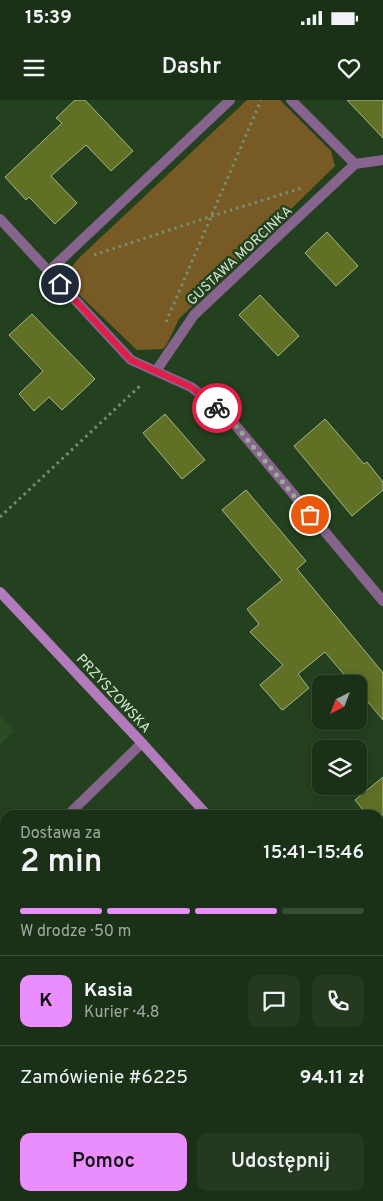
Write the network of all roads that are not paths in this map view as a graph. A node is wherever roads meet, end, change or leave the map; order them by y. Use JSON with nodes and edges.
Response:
{"nodes":[{"id":1,"x":230,"y":100,"type":"edge"},
{"id":2,"x":291,"y":100,"type":"edge"},
{"id":3,"x":383,"y":160,"type":"edge"},
{"id":4,"x":355,"y":164,"type":"junction"},
{"id":5,"x":0,"y":219,"type":"edge"},
{"id":6,"x":49,"y":271,"type":"junction"},
{"id":7,"x":156,"y":371,"type":"junction"},
{"id":8,"x":0,"y":592,"type":"edge"},
{"id":9,"x":383,"y":601,"type":"edge"},
{"id":10,"x":142,"y":743,"type":"junction"},
{"id":11,"x":73,"y":810,"type":"edge"},
{"id":12,"x":202,"y":810,"type":"edge"}],
"edges":[{"from":1,"to":6,"type":"street"},
{"from":2,"to":4,"type":"street"},
{"from":3,"to":4,"type":"street"},
{"from":4,"to":7,"type":"street","name":"GUSTAWA MORCINKA"},
{"from":5,"to":6,"type":"street"},
{"from":6,"to":7,"type":"street"},
{"from":7,"to":9,"type":"street"},
{"from":8,"to":10,"type":"street","name":"PRZYSZOWSKA"},
{"from":10,"to":11,"type":"street"},
{"from":10,"to":12,"type":"street","name":"PRZYSZOWSKA"}]}
